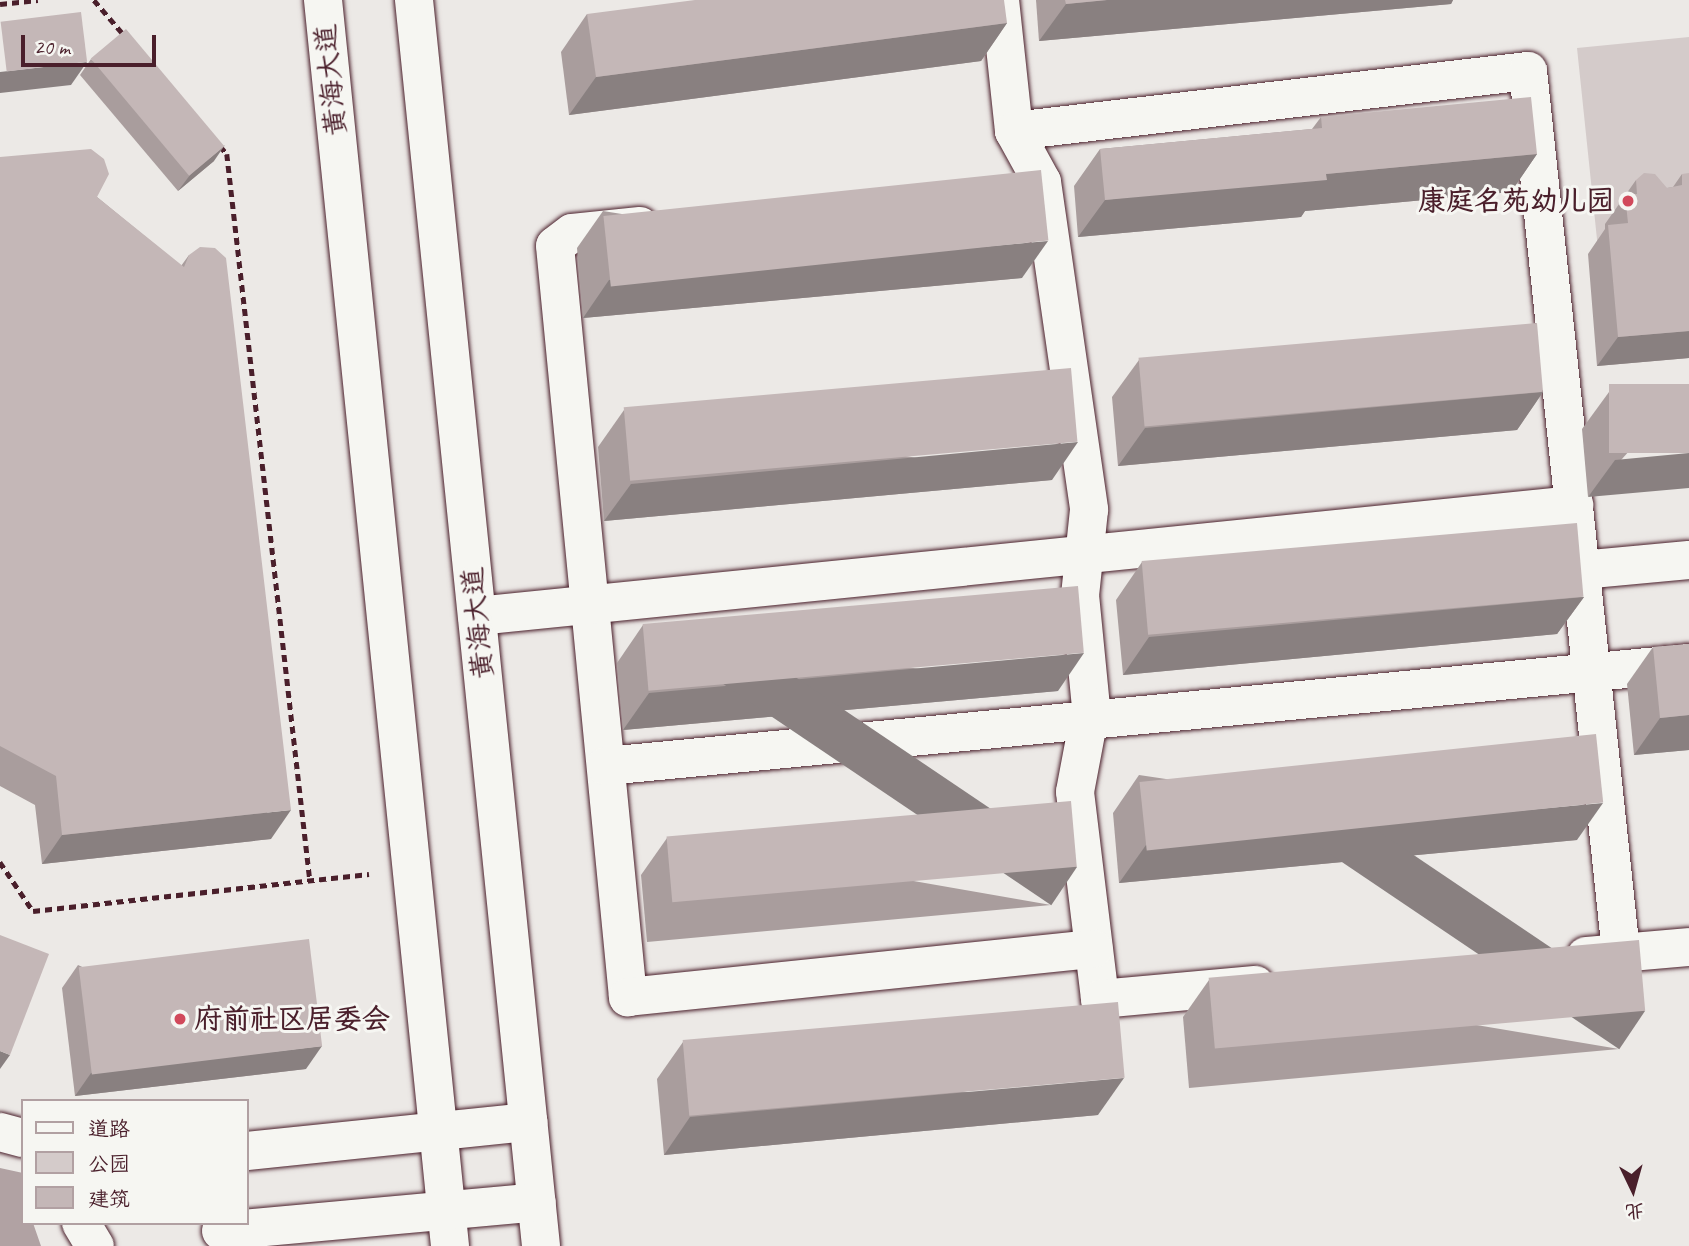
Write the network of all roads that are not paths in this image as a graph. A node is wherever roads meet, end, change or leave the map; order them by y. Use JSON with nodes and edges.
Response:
{"nodes":[{"id":1,"x":323,"y":0,"type":"edge"},
{"id":2,"x":414,"y":0,"type":"edge"},
{"id":3,"x":1000,"y":0,"type":"edge"},
{"id":4,"x":1014,"y":131,"type":"junction"},
{"id":5,"x":1042,"y":181,"type":"junction"},
{"id":6,"x":1000,"y":186,"type":"edge"},
{"id":7,"x":682,"y":221,"type":"edge"},
{"id":8,"x":1574,"y":505,"type":"junction"},
{"id":9,"x":1084,"y":555,"type":"junction"},
{"id":10,"x":1689,"y":560,"type":"edge"},
{"id":11,"x":1581,"y":570,"type":"junction"},
{"id":12,"x":590,"y":604,"type":"junction"},
{"id":13,"x":477,"y":615,"type":"junction"},
{"id":14,"x":1689,"y":663,"type":"edge"},
{"id":15,"x":1592,"y":672,"type":"junction"},
{"id":16,"x":1089,"y":720,"type":"junction"},
{"id":17,"x":606,"y":766,"type":"junction"},
{"id":18,"x":1689,"y":947,"type":"edge"},
{"id":19,"x":1094,"y":949,"type":"junction"},
{"id":20,"x":1621,"y":953,"type":"junction"},
{"id":21,"x":1553,"y":959,"type":"edge"},
{"id":22,"x":1292,"y":982,"type":"edge"},
{"id":23,"x":529,"y":1122,"type":"junction"},
{"id":24,"x":439,"y":1131,"type":"junction"},
{"id":25,"x":0,"y":1132,"type":"edge"},
{"id":26,"x":21,"y":1137,"type":"edge"},
{"id":27,"x":248,"y":1151,"type":"edge"},
{"id":28,"x":537,"y":1202,"type":"junction"},
{"id":29,"x":447,"y":1209,"type":"junction"},
{"id":30,"x":82,"y":1225,"type":"edge"},
{"id":31,"x":217,"y":1233,"type":"edge"},
{"id":32,"x":95,"y":1246,"type":"edge"},
{"id":33,"x":450,"y":1246,"type":"edge"},
{"id":34,"x":541,"y":1246,"type":"edge"}],
"edges":[{"from":1,"to":24,"type":"street","name":"黄海大道"},
{"from":2,"to":13,"type":"street","name":"黄海大道"},
{"from":3,"to":4,"type":"street"},
{"from":4,"to":5,"type":"street"},
{"from":4,"to":8,"type":"street"},
{"from":5,"to":6,"type":"street"},
{"from":5,"to":9,"type":"street"},
{"from":7,"to":12,"type":"street"},
{"from":8,"to":9,"type":"street"},
{"from":8,"to":11,"type":"street"},
{"from":9,"to":12,"type":"street"},
{"from":9,"to":16,"type":"street"},
{"from":10,"to":11,"type":"street"},
{"from":11,"to":15,"type":"street"},
{"from":12,"to":13,"type":"street"},
{"from":12,"to":17,"type":"street"},
{"from":13,"to":23,"type":"street","name":"黄海大道"},
{"from":14,"to":15,"type":"street"},
{"from":15,"to":16,"type":"street"},
{"from":15,"to":20,"type":"street"},
{"from":16,"to":17,"type":"street"},
{"from":16,"to":19,"type":"street"},
{"from":17,"to":19,"type":"street"},
{"from":18,"to":20,"type":"street"},
{"from":19,"to":22,"type":"street"},
{"from":20,"to":21,"type":"street"},
{"from":23,"to":24,"type":"street"},
{"from":23,"to":28,"type":"street","name":"黄海大道"},
{"from":24,"to":27,"type":"street"},
{"from":24,"to":29,"type":"street","name":"黄海大道"},
{"from":25,"to":26,"type":"street"},
{"from":28,"to":29,"type":"street"},
{"from":28,"to":34,"type":"street","name":"黄海大道"},
{"from":29,"to":31,"type":"street"},
{"from":29,"to":33,"type":"street","name":"黄海大道"},
{"from":30,"to":32,"type":"street"}]}
